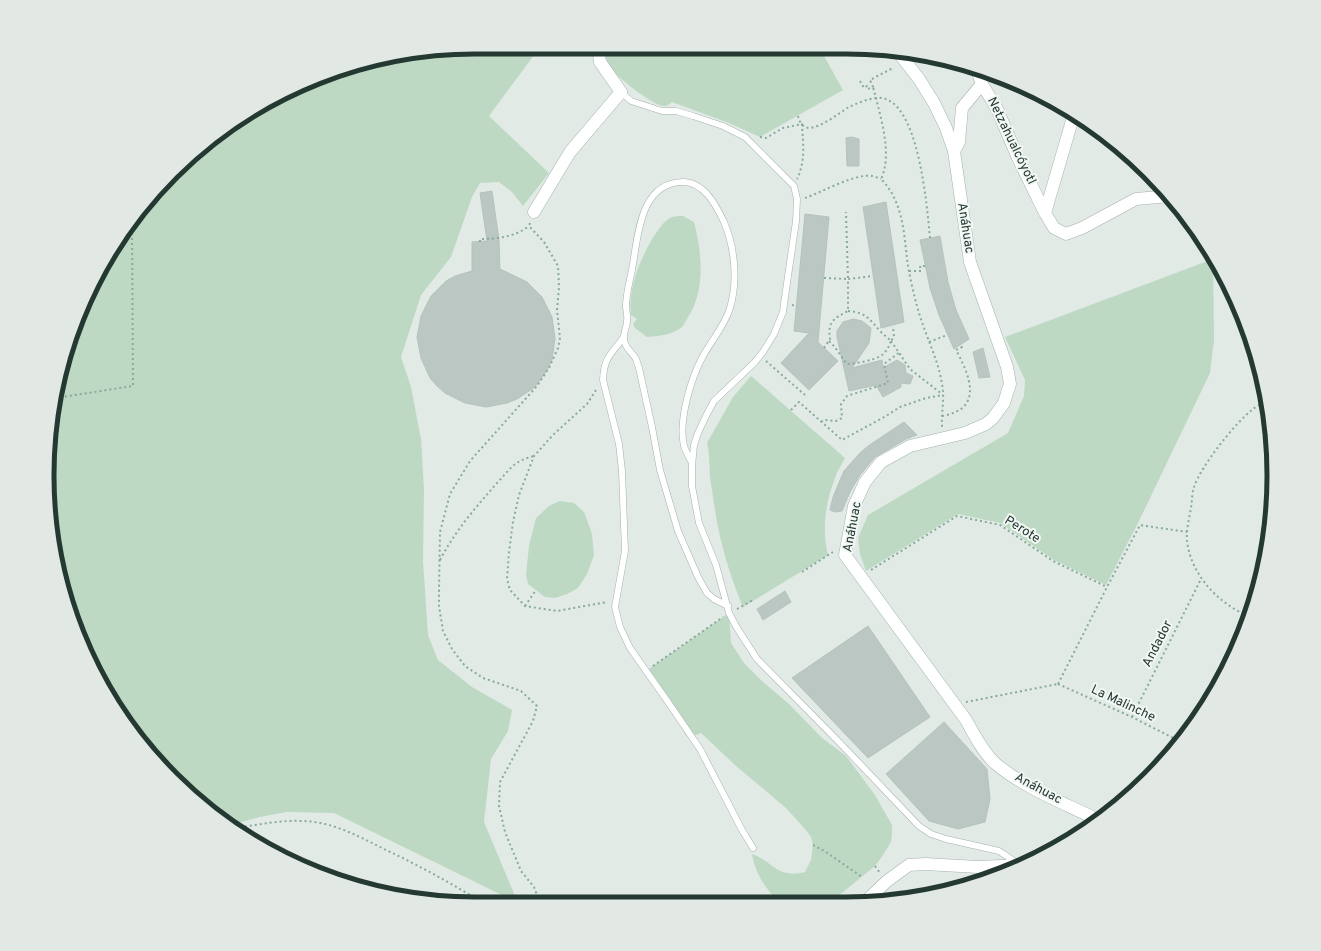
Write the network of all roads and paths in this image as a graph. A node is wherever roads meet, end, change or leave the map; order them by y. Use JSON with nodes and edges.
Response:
{"nodes":[{"id":1,"x":599,"y":54,"type":"edge"},
{"id":2,"x":903,"y":58,"type":"edge"},
{"id":3,"x":894,"y":68,"type":"dead end"},
{"id":4,"x":980,"y":76,"type":"edge"},
{"id":5,"x":860,"y":81,"type":"dead end"},
{"id":6,"x":982,"y":84,"type":"junction"},
{"id":7,"x":874,"y":86,"type":"junction"},
{"id":8,"x":621,"y":92,"type":"junction"},
{"id":9,"x":876,"y":98,"type":"junction"},
{"id":10,"x":798,"y":116,"type":"dead end"},
{"id":11,"x":1072,"y":120,"type":"edge"},
{"id":12,"x":802,"y":124,"type":"junction"},
{"id":13,"x":760,"y":137,"type":"dead end"},
{"id":14,"x":954,"y":151,"type":"junction"},
{"id":15,"x":882,"y":180,"type":"junction"},
{"id":16,"x":794,"y":186,"type":"junction"},
{"id":17,"x":1161,"y":197,"type":"edge"},
{"id":18,"x":797,"y":199,"type":"junction"},
{"id":19,"x":534,"y":212,"type":"joint"},
{"id":20,"x":846,"y":212,"type":"dead end"},
{"id":21,"x":1045,"y":212,"type":"junction"},
{"id":22,"x":529,"y":226,"type":"junction"},
{"id":23,"x":132,"y":231,"type":"edge"},
{"id":24,"x":930,"y":238,"type":"dead end"},
{"id":25,"x":480,"y":242,"type":"dead end"},
{"id":26,"x":925,"y":266,"type":"dead end"},
{"id":27,"x":909,"y":271,"type":"junction"},
{"id":28,"x":873,"y":276,"type":"dead end"},
{"id":29,"x":824,"y":278,"type":"dead end"},
{"id":30,"x":848,"y":279,"type":"junction"},
{"id":31,"x":848,"y":312,"type":"junction"},
{"id":32,"x":893,"y":326,"type":"dead end"},
{"id":33,"x":947,"y":335,"type":"dead end"},
{"id":34,"x":623,"y":338,"type":"junction"},
{"id":35,"x":829,"y":340,"type":"junction"},
{"id":36,"x":891,"y":341,"type":"junction"},
{"id":37,"x":929,"y":342,"type":"junction"},
{"id":38,"x":961,"y":344,"type":"dead end"},
{"id":39,"x":824,"y":348,"type":"dead end"},
{"id":40,"x":900,"y":352,"type":"junction"},
{"id":41,"x":760,"y":356,"type":"junction"},
{"id":42,"x":603,"y":380,"type":"junction"},
{"id":43,"x":805,"y":395,"type":"dead end"},
{"id":44,"x":943,"y":395,"type":"junction"},
{"id":45,"x":61,"y":397,"type":"edge"},
{"id":46,"x":1261,"y":405,"type":"edge"},
{"id":47,"x":791,"y":410,"type":"dead end"},
{"id":48,"x":942,"y":416,"type":"junction"},
{"id":49,"x":821,"y":422,"type":"junction"},
{"id":50,"x":942,"y":432,"type":"dead end"},
{"id":51,"x":534,"y":456,"type":"junction"},
{"id":52,"x":692,"y":463,"type":"junction"},
{"id":53,"x":1188,"y":532,"type":"junction"},
{"id":54,"x":838,"y":551,"type":"dead end"},
{"id":55,"x":439,"y":560,"type":"junction"},
{"id":56,"x":871,"y":571,"type":"dead end"},
{"id":57,"x":802,"y":572,"type":"dead end"},
{"id":58,"x":1201,"y":579,"type":"junction"},
{"id":59,"x":1107,"y":587,"type":"junction"},
{"id":60,"x":536,"y":590,"type":"dead end"},
{"id":61,"x":616,"y":600,"type":"junction"},
{"id":62,"x":754,"y":600,"type":"dead end"},
{"id":63,"x":525,"y":606,"type":"junction"},
{"id":64,"x":728,"y":606,"type":"junction"},
{"id":65,"x":729,"y":613,"type":"junction"},
{"id":66,"x":1244,"y":614,"type":"edge"},
{"id":67,"x":646,"y":671,"type":"junction"},
{"id":68,"x":1058,"y":684,"type":"junction"},
{"id":69,"x":954,"y":704,"type":"junction"},
{"id":70,"x":1132,"y":717,"type":"junction"},
{"id":71,"x":1174,"y":739,"type":"edge"},
{"id":72,"x":1092,"y":817,"type":"edge"},
{"id":73,"x":242,"y":827,"type":"edge"},
{"id":74,"x":813,"y":845,"type":"dead end"},
{"id":75,"x":753,"y":848,"type":"dead end"},
{"id":76,"x":1015,"y":861,"type":"edge"},
{"id":77,"x":1005,"y":866,"type":"edge"},
{"id":78,"x":862,"y":877,"type":"dead end"},
{"id":79,"x":870,"y":896,"type":"edge"},
{"id":80,"x":473,"y":897,"type":"edge"},
{"id":81,"x":538,"y":897,"type":"edge"}],
"edges":[{"from":1,"to":8,"type":"street"},
{"from":2,"to":14,"type":"street"},
{"from":3,"to":7,"type":"path"},
{"from":4,"to":6,"type":"street","name":"Netzahualcóyotl"},
{"from":5,"to":7,"type":"path"},
{"from":6,"to":14,"type":"street"},
{"from":6,"to":21,"type":"street","name":"Netzahualcóyotl"},
{"from":7,"to":9,"type":"path"},
{"from":8,"to":16,"type":"lane"},
{"from":8,"to":19,"type":"street"},
{"from":9,"to":12,"type":"path"},
{"from":9,"to":15,"type":"path"},
{"from":9,"to":24,"type":"path"},
{"from":10,"to":12,"type":"path"},
{"from":11,"to":21,"type":"street"},
{"from":12,"to":13,"type":"path"},
{"from":12,"to":16,"type":"path"},
{"from":14,"to":69,"type":"street","name":"Anáhuac"},
{"from":15,"to":18,"type":"path"},
{"from":15,"to":27,"type":"path"},
{"from":16,"to":18,"type":"lane"},
{"from":17,"to":21,"type":"street","name":"Netzahualcóyotl"},
{"from":18,"to":41,"type":"lane"},
{"from":19,"to":22,"type":"path"},
{"from":20,"to":30,"type":"path"},
{"from":22,"to":25,"type":"path"},
{"from":22,"to":55,"type":"path"},
{"from":23,"to":45,"type":"path"},
{"from":26,"to":27,"type":"path"},
{"from":27,"to":37,"type":"path"},
{"from":28,"to":30,"type":"path"},
{"from":29,"to":30,"type":"path"},
{"from":30,"to":31,"type":"path"},
{"from":31,"to":35,"type":"path"},
{"from":31,"to":36,"type":"path"},
{"from":32,"to":36,"type":"path"},
{"from":33,"to":37,"type":"path"},
{"from":34,"to":42,"type":"lane"},
{"from":34,"to":52,"type":"lane"},
{"from":34,"to":64,"type":"lane"},
{"from":35,"to":36,"type":"path"},
{"from":35,"to":39,"type":"path"},
{"from":36,"to":40,"type":"path"},
{"from":37,"to":44,"type":"path"},
{"from":38,"to":48,"type":"path"},
{"from":40,"to":44,"type":"path"},
{"from":40,"to":49,"type":"path"},
{"from":41,"to":43,"type":"path"},
{"from":41,"to":52,"type":"lane"},
{"from":42,"to":51,"type":"path"},
{"from":42,"to":61,"type":"lane"},
{"from":44,"to":48,"type":"path"},
{"from":44,"to":49,"type":"path"},
{"from":46,"to":53,"type":"path"},
{"from":47,"to":49,"type":"path"},
{"from":48,"to":50,"type":"path"},
{"from":51,"to":55,"type":"path"},
{"from":51,"to":63,"type":"path"},
{"from":52,"to":64,"type":"lane"},
{"from":53,"to":58,"type":"path"},
{"from":53,"to":59,"type":"path"},
{"from":54,"to":57,"type":"path"},
{"from":55,"to":81,"type":"path"},
{"from":56,"to":59,"type":"path","name":"Perote"},
{"from":58,"to":66,"type":"path"},
{"from":58,"to":70,"type":"path","name":"Andador"},
{"from":59,"to":68,"type":"path"},
{"from":60,"to":63,"type":"path"},
{"from":61,"to":63,"type":"path"},
{"from":61,"to":67,"type":"lane"},
{"from":62,"to":65,"type":"path"},
{"from":64,"to":65,"type":"lane"},
{"from":65,"to":67,"type":"path"},
{"from":65,"to":76,"type":"lane"},
{"from":67,"to":75,"type":"lane"},
{"from":68,"to":69,"type":"path"},
{"from":68,"to":70,"type":"path","name":"La Malinche"},
{"from":69,"to":72,"type":"street","name":"Anáhuac"},
{"from":70,"to":71,"type":"path","name":"La Malinche"},
{"from":73,"to":80,"type":"path"},
{"from":74,"to":78,"type":"path"},
{"from":77,"to":79,"type":"street"}]}
